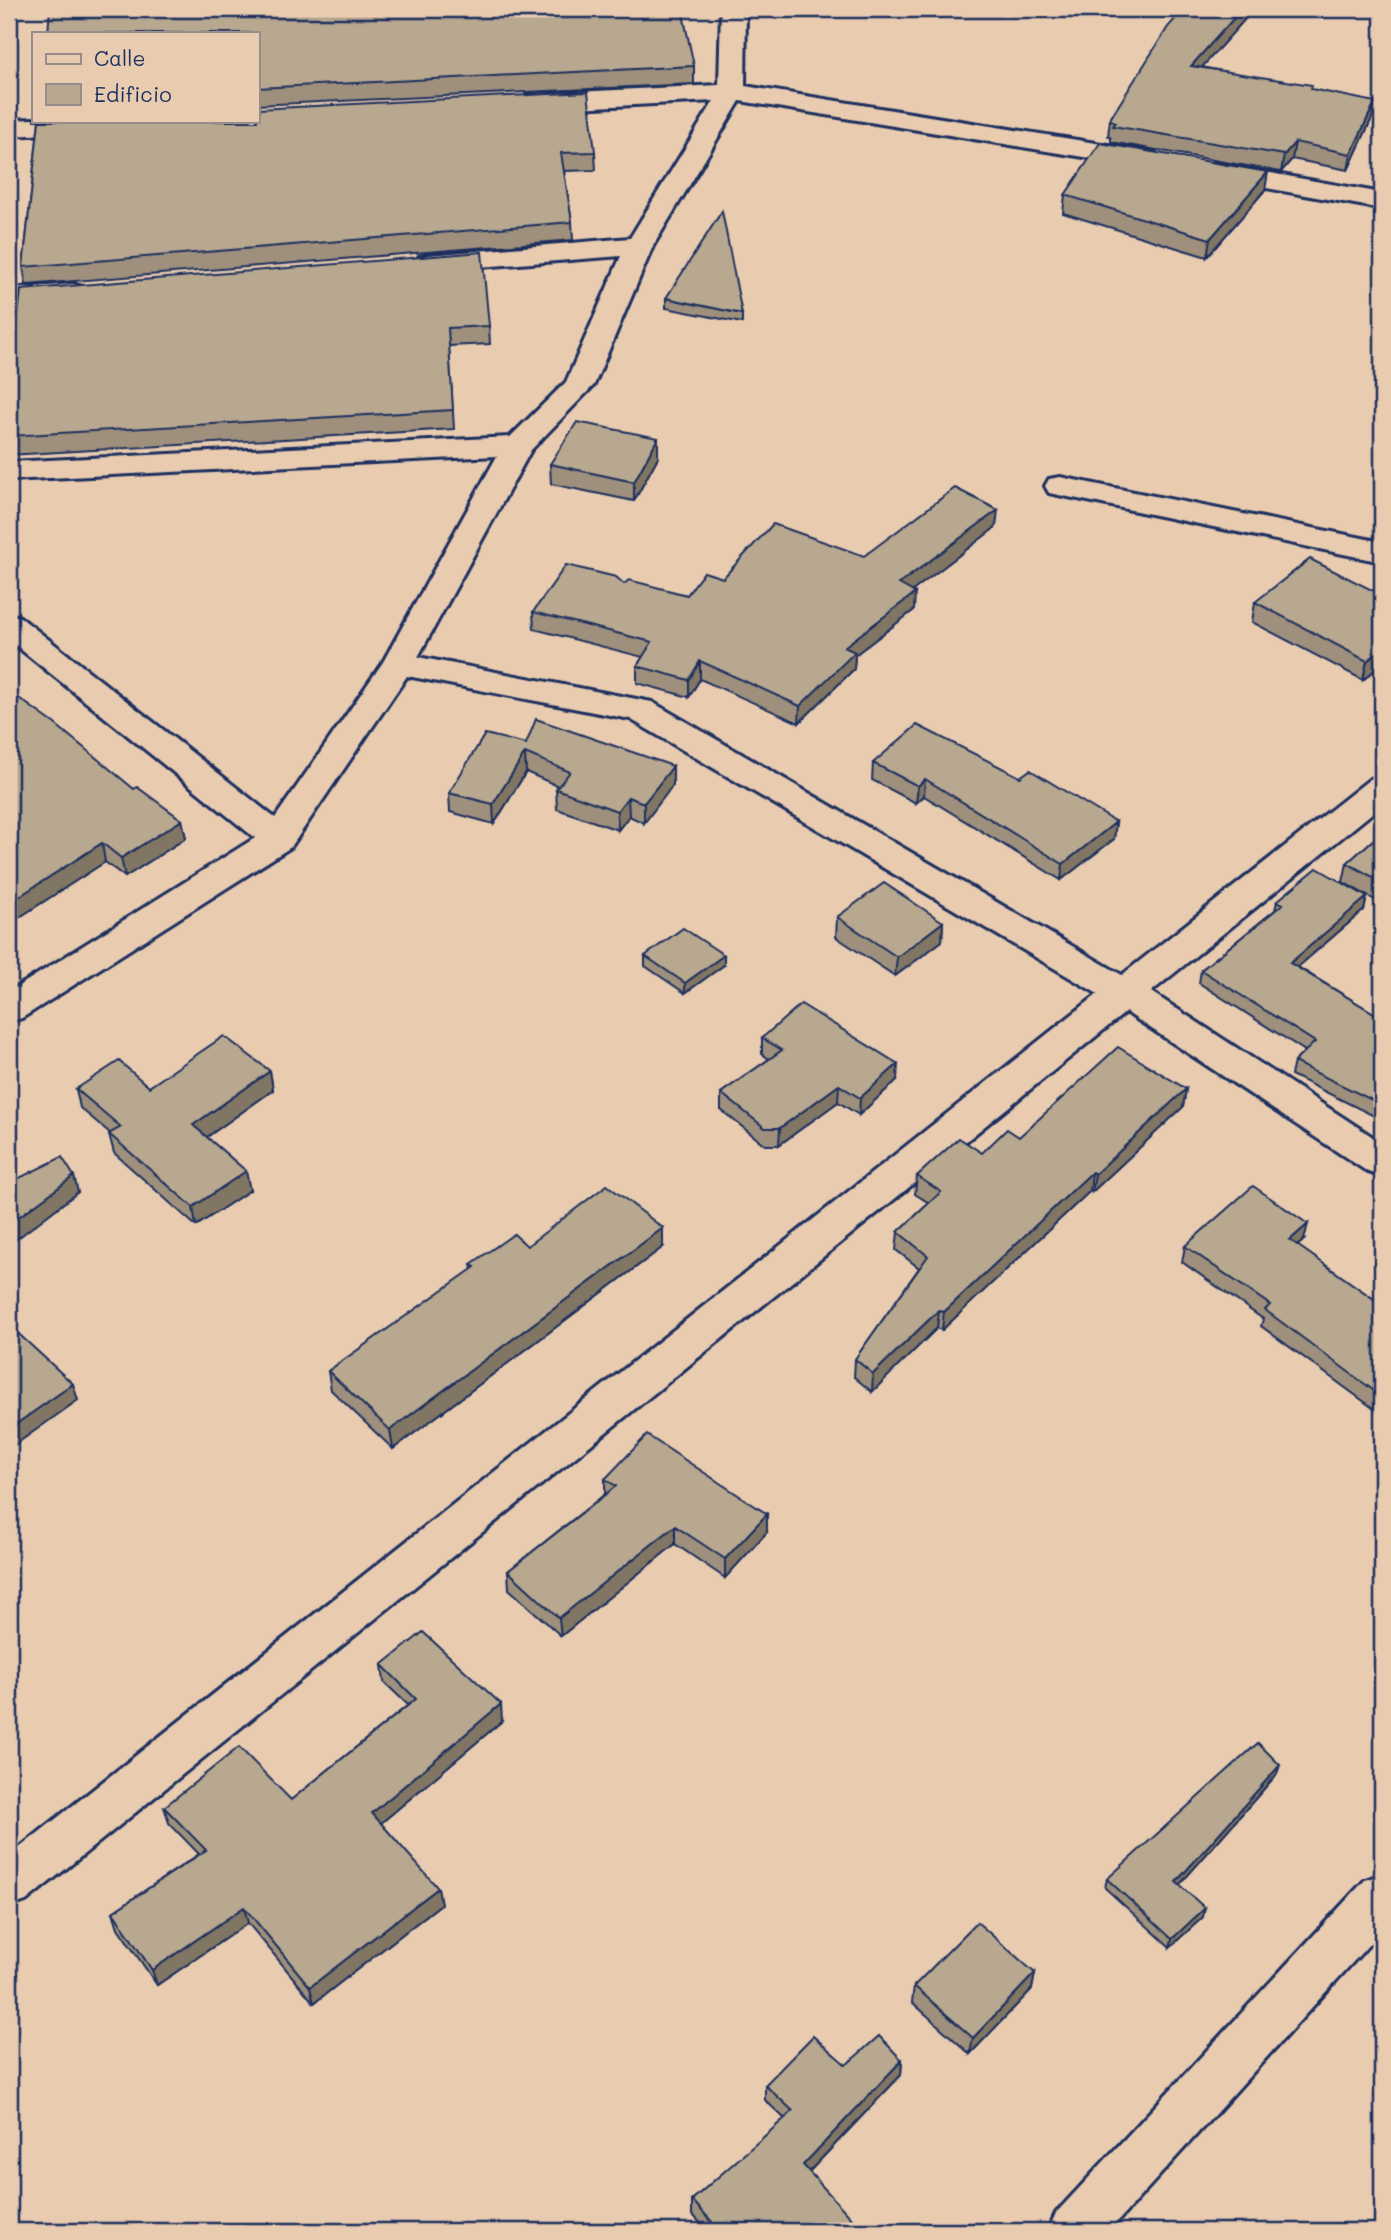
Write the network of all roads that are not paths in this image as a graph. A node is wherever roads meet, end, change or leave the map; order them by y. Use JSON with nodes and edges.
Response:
{"nodes":[{"id":1,"x":733,"y":9,"type":"edge"},
{"id":2,"x":732,"y":92,"type":"junction"},
{"id":3,"x":509,"y":103,"type":"edge"},
{"id":4,"x":134,"y":122,"type":"edge"},
{"id":5,"x":9,"y":128,"type":"edge"},
{"id":6,"x":1167,"y":162,"type":"edge"},
{"id":7,"x":1194,"y":167,"type":"edge"},
{"id":8,"x":1382,"y":201,"type":"edge"},
{"id":9,"x":639,"y":246,"type":"junction"},
{"id":10,"x":406,"y":265,"type":"edge"},
{"id":11,"x":105,"y":290,"type":"edge"},
{"id":12,"x":9,"y":298,"type":"edge"},
{"id":13,"x":518,"y":446,"type":"junction"},
{"id":14,"x":9,"y":471,"type":"edge"},
{"id":15,"x":1060,"y":486,"type":"dead end"},
{"id":16,"x":1382,"y":552,"type":"edge"},
{"id":17,"x":9,"y":624,"type":"edge"},
{"id":18,"x":398,"y":664,"type":"junction"},
{"id":19,"x":1382,"y":787,"type":"edge"},
{"id":20,"x":279,"y":839,"type":"junction"},
{"id":21,"x":1125,"y":993,"type":"junction"},
{"id":22,"x":9,"y":1009,"type":"edge"},
{"id":23,"x":1382,"y":1162,"type":"edge"},
{"id":24,"x":9,"y":1885,"type":"edge"},
{"id":25,"x":1382,"y":1896,"type":"edge"},
{"id":26,"x":1074,"y":2231,"type":"edge"}],
"edges":[{"from":1,"to":2,"type":"street"},
{"from":2,"to":3,"type":"street"},
{"from":2,"to":6,"type":"street"},
{"from":2,"to":9,"type":"street"},
{"from":4,"to":5,"type":"street"},
{"from":7,"to":8,"type":"street"},
{"from":9,"to":10,"type":"street"},
{"from":9,"to":13,"type":"street"},
{"from":11,"to":12,"type":"street"},
{"from":13,"to":14,"type":"street"},
{"from":13,"to":18,"type":"street"},
{"from":15,"to":16,"type":"street"},
{"from":17,"to":20,"type":"street"},
{"from":18,"to":20,"type":"street"},
{"from":18,"to":21,"type":"street"},
{"from":19,"to":21,"type":"street"},
{"from":20,"to":22,"type":"street"},
{"from":21,"to":23,"type":"street"},
{"from":21,"to":24,"type":"street"},
{"from":25,"to":26,"type":"street"}]}
